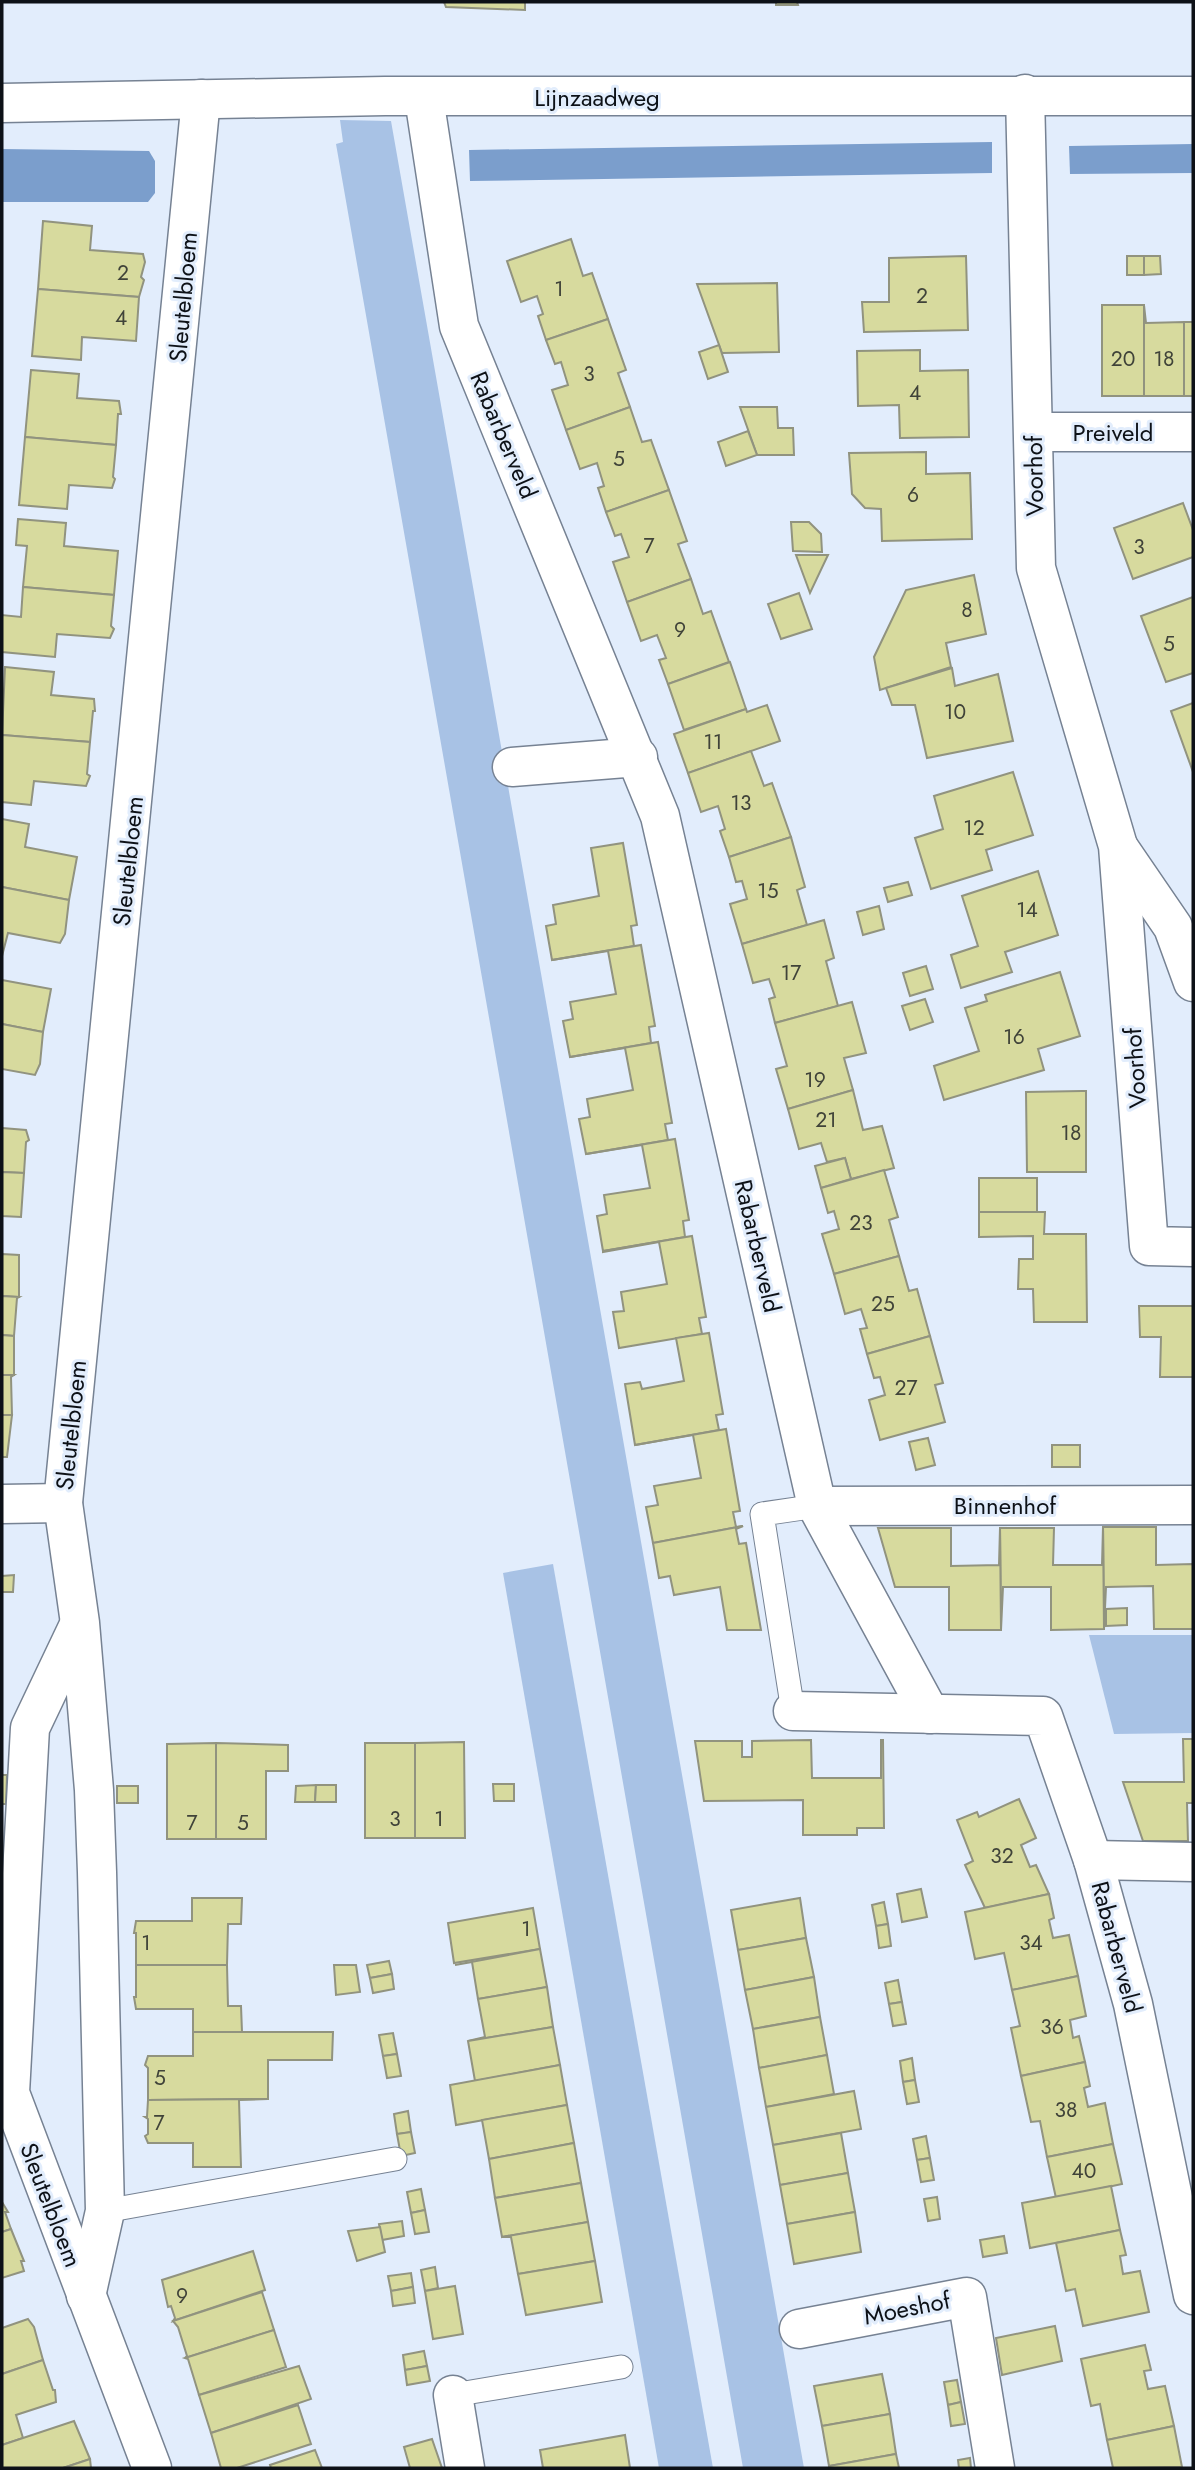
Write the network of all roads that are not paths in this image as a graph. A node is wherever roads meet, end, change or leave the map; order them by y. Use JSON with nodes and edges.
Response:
{"nodes":[{"id":1,"x":1025,"y":94,"type":"junction"},
{"id":2,"x":1193,"y":96,"type":"edge"},
{"id":3,"x":424,"y":98,"type":"junction"},
{"id":4,"x":201,"y":99,"type":"junction"},
{"id":5,"x":2,"y":103,"type":"edge"},
{"id":6,"x":1034,"y":432,"type":"junction"},
{"id":7,"x":1193,"y":432,"type":"edge"},
{"id":8,"x":638,"y":757,"type":"junction"},
{"id":9,"x":512,"y":767,"type":"dead end"},
{"id":10,"x":1118,"y":846,"type":"junction"},
{"id":11,"x":1193,"y":982,"type":"edge"},
{"id":12,"x":1193,"y":1247,"type":"edge"},
{"id":13,"x":63,"y":1503,"type":"junction"},
{"id":14,"x":2,"y":1504,"type":"edge"},
{"id":15,"x":1193,"y":1505,"type":"edge"},
{"id":16,"x":817,"y":1506,"type":"junction"},
{"id":17,"x":80,"y":1623,"type":"junction"},
{"id":18,"x":793,"y":1712,"type":"joint"},
{"id":19,"x":930,"y":1714,"type":"junction"},
{"id":20,"x":1093,"y":1860,"type":"junction"},
{"id":21,"x":1193,"y":1862,"type":"edge"},
{"id":22,"x":12,"y":1880,"type":"edge"},
{"id":23,"x":395,"y":2159,"type":"dead end"},
{"id":24,"x":105,"y":2211,"type":"junction"},
{"id":25,"x":1193,"y":2295,"type":"edge"},
{"id":26,"x":86,"y":2296,"type":"junction"},
{"id":27,"x":799,"y":2329,"type":"dead end"},
{"id":28,"x":621,"y":2367,"type":"dead end"},
{"id":29,"x":453,"y":2395,"type":"joint"},
{"id":30,"x":152,"y":2468,"type":"edge"},
{"id":31,"x":465,"y":2468,"type":"edge"},
{"id":32,"x":995,"y":2468,"type":"edge"}],
"edges":[{"from":1,"to":2,"type":"street","name":"Lijnzaadweg"},
{"from":1,"to":3,"type":"street","name":"Lijnzaadweg"},
{"from":1,"to":6,"type":"street","name":"Voorhof"},
{"from":3,"to":4,"type":"street","name":"Lijnzaadweg"},
{"from":3,"to":8,"type":"street","name":"Rabarberveld"},
{"from":4,"to":5,"type":"street","name":"Lijnzaadweg"},
{"from":4,"to":13,"type":"street","name":"Sleutelbloem"},
{"from":6,"to":7,"type":"street","name":"Preiveld"},
{"from":6,"to":10,"type":"street","name":"Voorhof"},
{"from":8,"to":9,"type":"street"},
{"from":8,"to":16,"type":"street","name":"Rabarberveld"},
{"from":10,"to":11,"type":"street","name":"Voorhof"},
{"from":10,"to":12,"type":"street","name":"Voorhof"},
{"from":13,"to":14,"type":"street"},
{"from":13,"to":17,"type":"street","name":"Sleutelbloem"},
{"from":15,"to":16,"type":"street","name":"Binnenhof"},
{"from":16,"to":18,"type":"lane"},
{"from":16,"to":19,"type":"street","name":"Rabarberveld"},
{"from":17,"to":22,"type":"street","name":"Sleutelbloem"},
{"from":17,"to":24,"type":"street","name":"Sleutelbloem"},
{"from":18,"to":19,"type":"street","name":"Rabarberveld"},
{"from":19,"to":20,"type":"street","name":"Rabarberveld"},
{"from":20,"to":21,"type":"street"},
{"from":20,"to":25,"type":"street","name":"Rabarberveld"},
{"from":22,"to":26,"type":"street","name":"Sleutelbloem"},
{"from":23,"to":24,"type":"lane"},
{"from":24,"to":26,"type":"street","name":"Sleutelbloem"},
{"from":26,"to":30,"type":"street","name":"Sleutelbloem"},
{"from":27,"to":32,"type":"street","name":"Moeshof"},
{"from":28,"to":29,"type":"lane"},
{"from":29,"to":31,"type":"street"}]}
